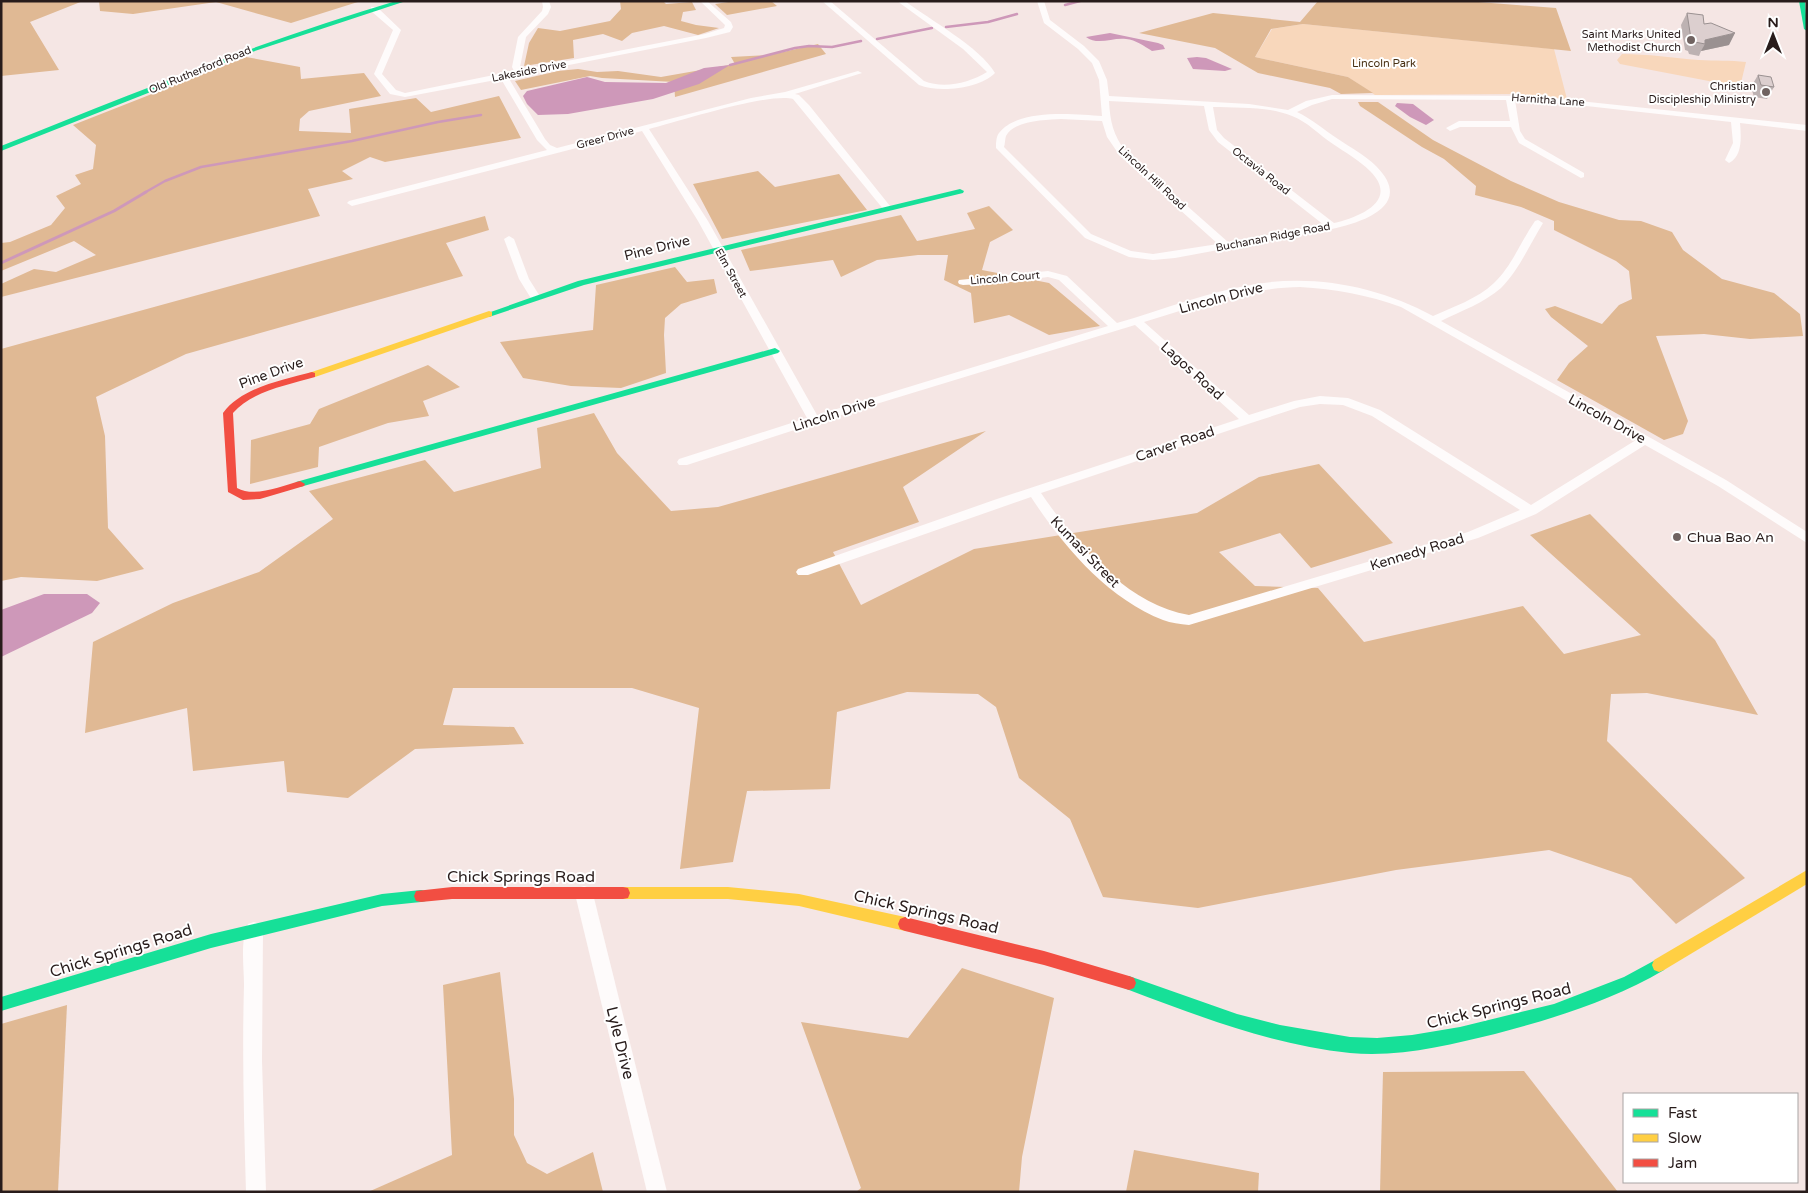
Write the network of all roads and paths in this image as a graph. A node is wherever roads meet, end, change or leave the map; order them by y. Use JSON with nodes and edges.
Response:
{"nodes":[{"id":1,"x":403,"y":1,"type":"edge"},
{"id":2,"x":545,"y":1,"type":"edge"},
{"id":3,"x":703,"y":1,"type":"edge"},
{"id":4,"x":825,"y":1,"type":"edge"},
{"id":5,"x":900,"y":1,"type":"edge"},
{"id":6,"x":1040,"y":1,"type":"edge"},
{"id":7,"x":1802,"y":1,"type":"edge"},
{"id":8,"x":374,"y":9,"type":"junction"},
{"id":9,"x":1807,"y":29,"type":"edge"},
{"id":10,"x":519,"y":73,"type":"junction"},
{"id":11,"x":858,"y":74,"type":"dead end"},
{"id":12,"x":503,"y":76,"type":"junction"},
{"id":13,"x":786,"y":94,"type":"junction"},
{"id":14,"x":1510,"y":97,"type":"junction"},
{"id":15,"x":1107,"y":98,"type":"junction"},
{"id":16,"x":1208,"y":104,"type":"junction"},
{"id":17,"x":1290,"y":112,"type":"junction"},
{"id":18,"x":1107,"y":119,"type":"junction"},
{"id":19,"x":1735,"y":120,"type":"junction"},
{"id":20,"x":1515,"y":124,"type":"junction"},
{"id":21,"x":644,"y":128,"type":"junction"},
{"id":22,"x":1450,"y":128,"type":"dead end"},
{"id":23,"x":1807,"y":128,"type":"edge"},
{"id":24,"x":1,"y":149,"type":"edge"},
{"id":25,"x":555,"y":150,"type":"junction"},
{"id":26,"x":1729,"y":160,"type":"dead end"},
{"id":27,"x":1581,"y":175,"type":"dead end"},
{"id":28,"x":960,"y":191,"type":"dead end"},
{"id":29,"x":352,"y":203,"type":"dead end"},
{"id":30,"x":887,"y":208,"type":"junction"},
{"id":31,"x":1538,"y":223,"type":"dead end"},
{"id":32,"x":1332,"y":226,"type":"junction"},
{"id":33,"x":509,"y":239,"type":"dead end"},
{"id":34,"x":1226,"y":246,"type":"junction"},
{"id":35,"x":717,"y":249,"type":"junction"},
{"id":36,"x":963,"y":282,"type":"dead end"},
{"id":37,"x":536,"y":298,"type":"junction"},
{"id":38,"x":1433,"y":320,"type":"junction"},
{"id":39,"x":1138,"y":322,"type":"junction"},
{"id":40,"x":1116,"y":328,"type":"junction"},
{"id":41,"x":775,"y":350,"type":"junction"},
{"id":42,"x":814,"y":420,"type":"junction"},
{"id":43,"x":1247,"y":420,"type":"junction"},
{"id":44,"x":1645,"y":440,"type":"junction"},
{"id":45,"x":683,"y":462,"type":"dead end"},
{"id":46,"x":1034,"y":492,"type":"junction"},
{"id":47,"x":1531,"y":511,"type":"junction"},
{"id":48,"x":1807,"y":538,"type":"edge"},
{"id":49,"x":803,"y":572,"type":"dead end"},
{"id":50,"x":1171,"y":618,"type":"joint"},
{"id":51,"x":1807,"y":876,"type":"edge"},
{"id":52,"x":584,"y":894,"type":"junction"},
{"id":53,"x":254,"y":930,"type":"junction"},
{"id":54,"x":1,"y":1004,"type":"edge"},
{"id":55,"x":256,"y":1192,"type":"edge"},
{"id":56,"x":657,"y":1192,"type":"edge"}],
"edges":[{"from":1,"to":8,"type":"street","name":"Old Rutherford Road"},
{"from":2,"to":10,"type":"street"},
{"from":3,"to":10,"type":"street","name":"Lakeside Drive"},
{"from":4,"to":5,"type":"street"},
{"from":6,"to":15,"type":"street","name":"Lincoln Hill Road"},
{"from":7,"to":9,"type":"street"},
{"from":8,"to":12,"type":"street","name":"Lakeside Drive"},
{"from":8,"to":24,"type":"street","name":"Old Rutherford Road"},
{"from":10,"to":12,"type":"street","name":"Lakeside Drive"},
{"from":11,"to":13,"type":"street","name":"Greer Drive"},
{"from":12,"to":25,"type":"street"},
{"from":13,"to":21,"type":"street","name":"Greer Drive"},
{"from":13,"to":30,"type":"street"},
{"from":14,"to":17,"type":"street","name":"Harnitha Lane"},
{"from":14,"to":19,"type":"street","name":"Harnitha Lane"},
{"from":14,"to":20,"type":"street"},
{"from":15,"to":16,"type":"street","name":"Buchanan Ridge Road"},
{"from":15,"to":18,"type":"street","name":"Lincoln Hill Road"},
{"from":16,"to":17,"type":"street","name":"Buchanan Ridge Road"},
{"from":16,"to":32,"type":"street","name":"Octavia Road"},
{"from":17,"to":32,"type":"street","name":"Buchanan Ridge Road"},
{"from":18,"to":34,"type":"street","name":"Lincoln Hill Road"},
{"from":18,"to":34,"type":"street","name":"Buchanan Ridge Road"},
{"from":19,"to":23,"type":"street","name":"Harnitha Lane"},
{"from":19,"to":26,"type":"street"},
{"from":20,"to":22,"type":"street"},
{"from":20,"to":27,"type":"street"},
{"from":21,"to":25,"type":"street","name":"Greer Drive"},
{"from":21,"to":35,"type":"street","name":"Elm Street"},
{"from":25,"to":29,"type":"street","name":"Greer Drive"},
{"from":28,"to":30,"type":"street","name":"Pine Drive"},
{"from":30,"to":35,"type":"street","name":"Pine Drive"},
{"from":31,"to":38,"type":"street"},
{"from":32,"to":34,"type":"street","name":"Buchanan Ridge Road"},
{"from":33,"to":37,"type":"street"},
{"from":35,"to":37,"type":"street","name":"Pine Drive"},
{"from":35,"to":41,"type":"street","name":"Elm Street"},
{"from":36,"to":40,"type":"street","name":"Lincoln Court"},
{"from":37,"to":41,"type":"street","name":"Pine Drive"},
{"from":38,"to":39,"type":"street","name":"Lincoln Drive"},
{"from":38,"to":44,"type":"street","name":"Lincoln Drive"},
{"from":39,"to":40,"type":"street","name":"Lincoln Drive"},
{"from":39,"to":43,"type":"street","name":"Lagos Road"},
{"from":40,"to":42,"type":"street","name":"Lincoln Drive"},
{"from":41,"to":42,"type":"street","name":"Elm Street"},
{"from":42,"to":45,"type":"street","name":"Lincoln Drive"},
{"from":43,"to":46,"type":"street","name":"Carver Road"},
{"from":43,"to":47,"type":"street","name":"Carver Road"},
{"from":44,"to":47,"type":"street","name":"Kennedy Road"},
{"from":44,"to":48,"type":"street","name":"Lincoln Drive"},
{"from":46,"to":49,"type":"street","name":"Carver Road"},
{"from":46,"to":50,"type":"street","name":"Kumasi Street"},
{"from":47,"to":50,"type":"street","name":"Kennedy Road"},
{"from":51,"to":52,"type":"street","name":"Chick Springs Road"},
{"from":52,"to":53,"type":"street","name":"Chick Springs Road"},
{"from":52,"to":56,"type":"street","name":"Lyle Drive"},
{"from":53,"to":54,"type":"street","name":"Chick Springs Road"},
{"from":53,"to":55,"type":"street"}]}
